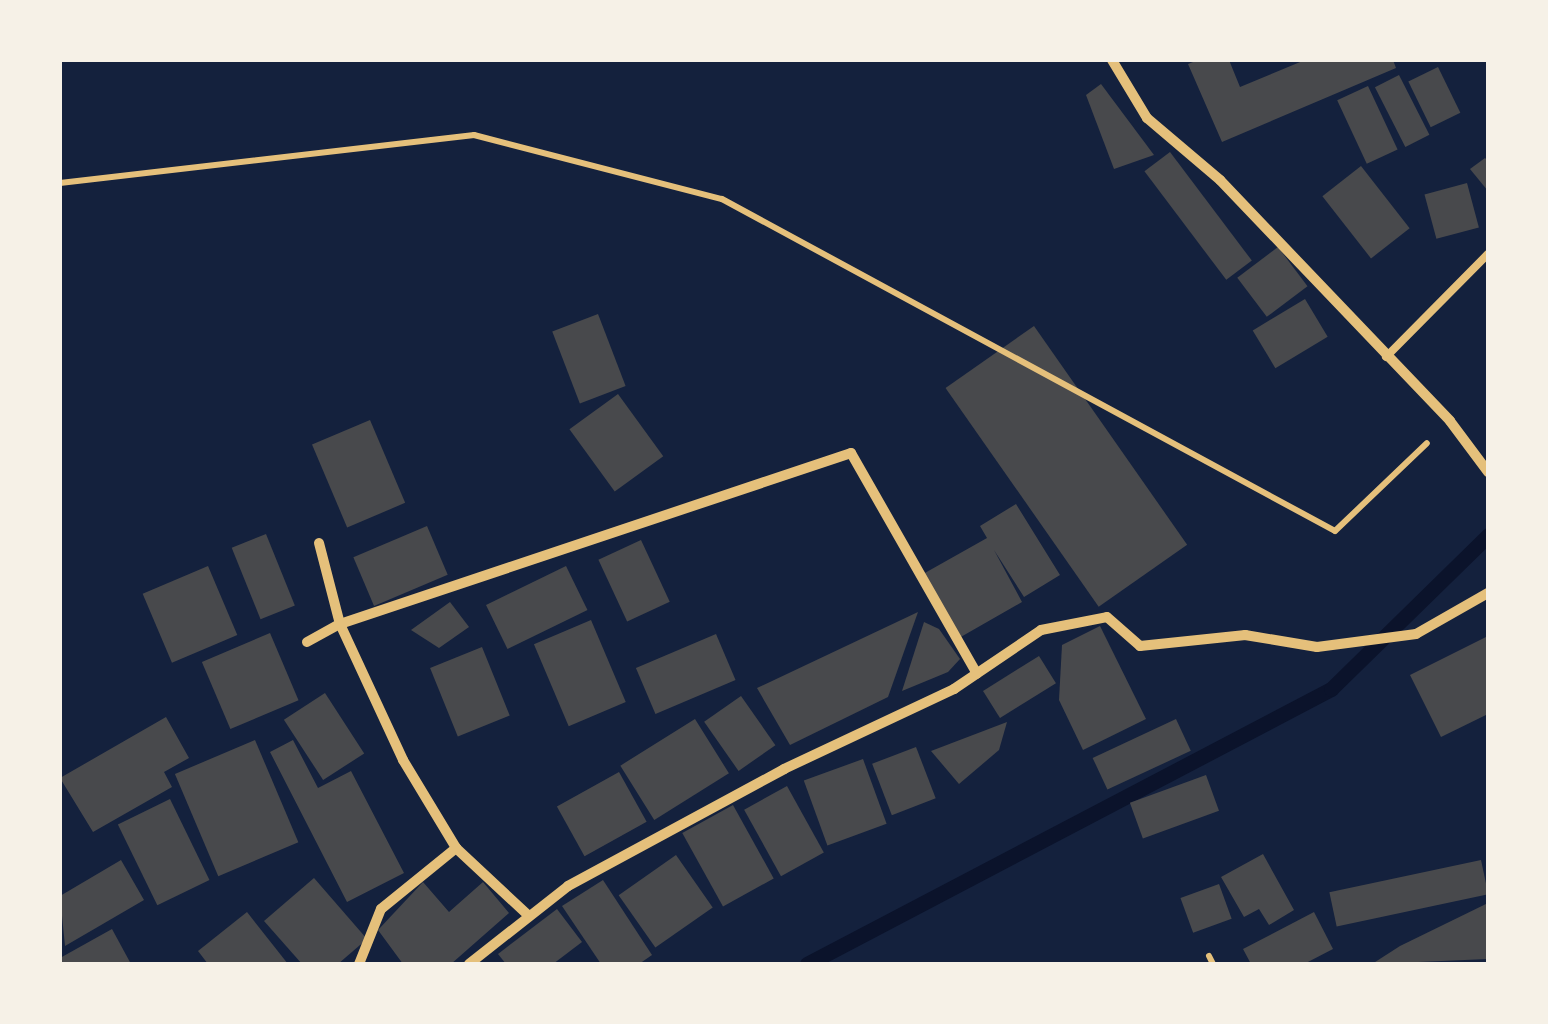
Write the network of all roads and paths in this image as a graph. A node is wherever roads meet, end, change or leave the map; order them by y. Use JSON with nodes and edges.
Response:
{"nodes":[{"id":1,"x":1112,"y":60,"type":"edge"},
{"id":2,"x":60,"y":183,"type":"edge"},
{"id":3,"x":1488,"y":254,"type":"edge"},
{"id":4,"x":1386,"y":357,"type":"junction"},
{"id":5,"x":1450,"y":421,"type":"junction"},
{"id":6,"x":1488,"y":472,"type":"edge"},
{"id":7,"x":318,"y":543,"type":"dead end"},
{"id":8,"x":1488,"y":593,"type":"edge"},
{"id":9,"x":340,"y":624,"type":"junction"},
{"id":10,"x":307,"y":642,"type":"dead end"},
{"id":11,"x":977,"y":674,"type":"junction"},
{"id":12,"x":456,"y":848,"type":"junction"},
{"id":13,"x":528,"y":916,"type":"junction"},
{"id":14,"x":359,"y":964,"type":"edge"},
{"id":15,"x":469,"y":964,"type":"edge"}],
"edges":[{"from":1,"to":4,"type":"street"},
{"from":2,"to":5,"type":"path"},
{"from":3,"to":4,"type":"lane"},
{"from":4,"to":5,"type":"street"},
{"from":5,"to":6,"type":"street"},
{"from":7,"to":9,"type":"street"},
{"from":8,"to":11,"type":"street"},
{"from":9,"to":10,"type":"street"},
{"from":9,"to":11,"type":"street"},
{"from":9,"to":12,"type":"street"},
{"from":11,"to":13,"type":"street"},
{"from":12,"to":13,"type":"street"},
{"from":12,"to":14,"type":"street"},
{"from":13,"to":15,"type":"street"}]}
